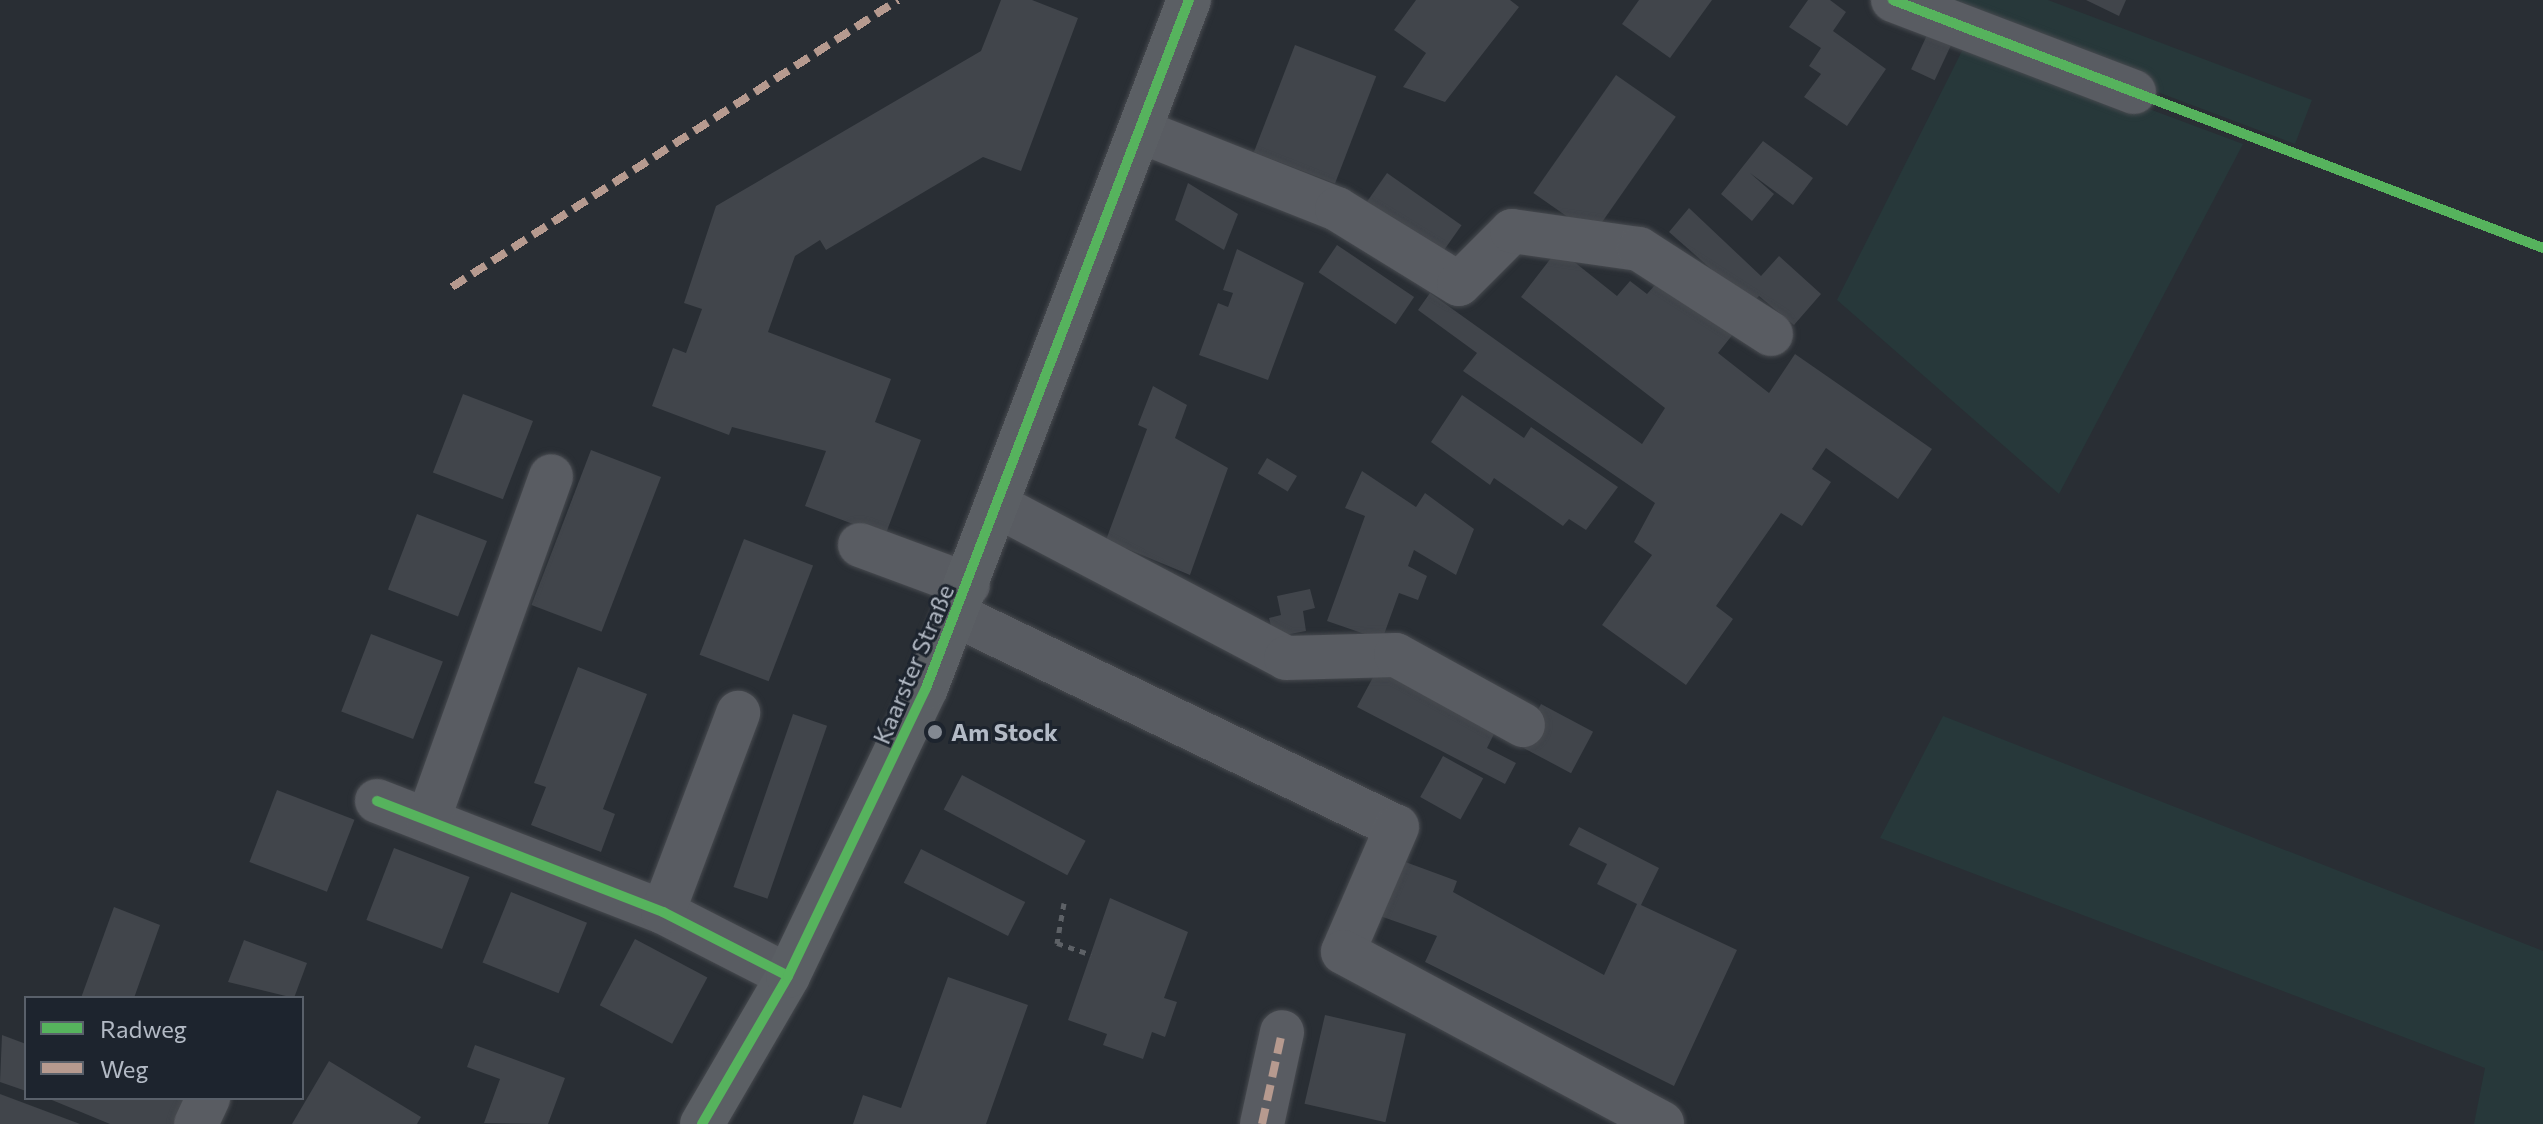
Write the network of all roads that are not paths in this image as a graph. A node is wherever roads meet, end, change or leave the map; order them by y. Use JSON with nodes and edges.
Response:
{"nodes":[{"id":1,"x":1189,"y":0,"type":"edge"},
{"id":2,"x":1893,"y":0,"type":"edge"},
{"id":3,"x":2134,"y":92,"type":"dead end"},
{"id":4,"x":1140,"y":131,"type":"junction"},
{"id":5,"x":1771,"y":334,"type":"dead end"},
{"id":6,"x":551,"y":476,"type":"dead end"},
{"id":7,"x":1000,"y":507,"type":"junction"},
{"id":8,"x":860,"y":545,"type":"dead end"},
{"id":9,"x":962,"y":600,"type":"junction"},
{"id":10,"x":738,"y":713,"type":"dead end"},
{"id":11,"x":1523,"y":725,"type":"dead end"},
{"id":12,"x":377,"y":801,"type":"dead end"},
{"id":13,"x":428,"y":820,"type":"junction"},
{"id":14,"x":663,"y":912,"type":"junction"},
{"id":15,"x":788,"y":976,"type":"junction"},
{"id":16,"x":1282,"y":1032,"type":"dead end"},
{"id":17,"x":207,"y":1100,"type":"edge"},
{"id":18,"x":1662,"y":1123,"type":"edge"},
{"id":19,"x":196,"y":1124,"type":"edge"},
{"id":20,"x":702,"y":1124,"type":"edge"},
{"id":21,"x":1262,"y":1124,"type":"edge"}],
"edges":[{"from":1,"to":4,"type":"main road","name":"Kaarster Straße"},
{"from":2,"to":3,"type":"street"},
{"from":4,"to":5,"type":"street"},
{"from":4,"to":7,"type":"main road","name":"Kaarster Straße"},
{"from":6,"to":13,"type":"street"},
{"from":7,"to":9,"type":"main road","name":"Kaarster Straße"},
{"from":7,"to":11,"type":"street"},
{"from":8,"to":9,"type":"street"},
{"from":9,"to":15,"type":"main road","name":"Kaarster Straße"},
{"from":9,"to":18,"type":"street"},
{"from":10,"to":14,"type":"street"},
{"from":12,"to":13,"type":"street"},
{"from":13,"to":14,"type":"street"},
{"from":14,"to":15,"type":"street"},
{"from":15,"to":20,"type":"main road","name":"Kaarster Straße"},
{"from":16,"to":21,"type":"street"},
{"from":17,"to":19,"type":"street"}]}
